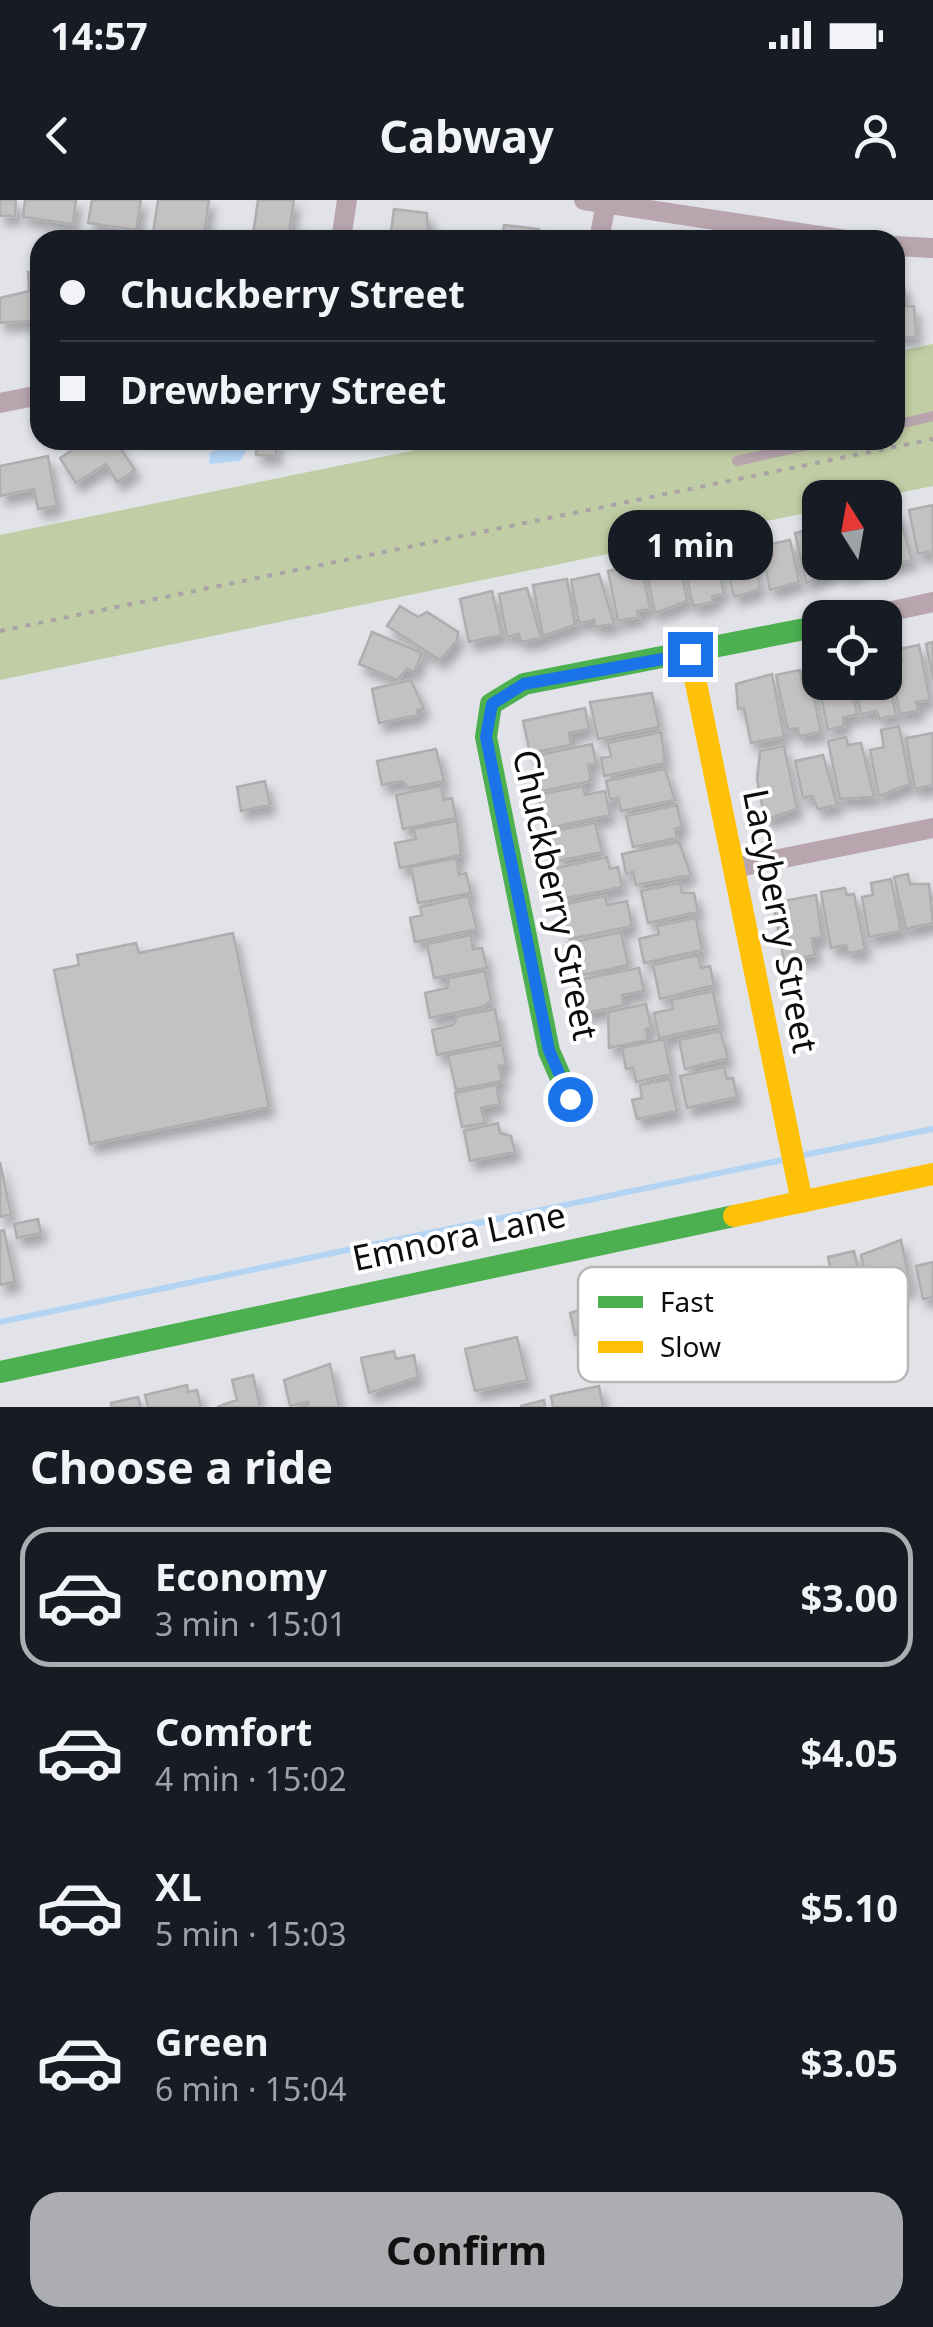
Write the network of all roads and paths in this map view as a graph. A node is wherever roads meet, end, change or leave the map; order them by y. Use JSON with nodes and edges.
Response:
{"nodes":[{"id":1,"x":347,"y":200,"type":"edge"},
{"id":2,"x":584,"y":200,"type":"edge"},
{"id":3,"x":606,"y":203,"type":"junction"},
{"id":4,"x":342,"y":230,"type":"edge"},
{"id":5,"x":601,"y":230,"type":"edge"},
{"id":6,"x":781,"y":230,"type":"edge"},
{"id":7,"x":905,"y":247,"type":"edge"},
{"id":8,"x":933,"y":248,"type":"edge"},
{"id":9,"x":30,"y":397,"type":"edge"},
{"id":10,"x":0,"y":404,"type":"edge"},
{"id":11,"x":933,"y":416,"type":"edge"},
{"id":12,"x":905,"y":423,"type":"edge"},
{"id":13,"x":933,"y":439,"type":"edge"},
{"id":14,"x":905,"y":445,"type":"edge"},
{"id":15,"x":788,"y":450,"type":"edge"},
{"id":16,"x":880,"y":450,"type":"edge"},
{"id":17,"x":738,"y":462,"type":"dead end"},
{"id":18,"x":933,"y":602,"type":"edge"},
{"id":19,"x":902,"y":609,"type":"edge"},
{"id":20,"x":802,"y":630,"type":"edge"},
{"id":21,"x":0,"y":631,"type":"edge"},
{"id":22,"x":690,"y":654,"type":"junction"},
{"id":23,"x":933,"y":828,"type":"edge"},
{"id":24,"x":734,"y":868,"type":"junction"},
{"id":25,"x":570,"y":1099,"type":"dead end"},
{"id":26,"x":933,"y":1174,"type":"edge"},
{"id":27,"x":801,"y":1197,"type":"junction"},
{"id":28,"x":0,"y":1372,"type":"edge"}],
"edges":[{"from":1,"to":4,"type":"street"},
{"from":2,"to":3,"type":"street"},
{"from":3,"to":5,"type":"street"},
{"from":3,"to":6,"type":"street"},
{"from":7,"to":8,"type":"street"},
{"from":9,"to":10,"type":"street"},
{"from":11,"to":12,"type":"lane"},
{"from":13,"to":14,"type":"path"},
{"from":15,"to":17,"type":"lane"},
{"from":16,"to":21,"type":"path"},
{"from":18,"to":19,"type":"street"},
{"from":20,"to":22,"type":"street"},
{"from":22,"to":24,"type":"street","name":"Lacyberry Street"},
{"from":22,"to":25,"type":"street","name":"Chuckberry Street"},
{"from":23,"to":24,"type":"street"},
{"from":24,"to":27,"type":"street","name":"Lacyberry Street"},
{"from":26,"to":27,"type":"street","name":"Emnora Lane"},
{"from":27,"to":28,"type":"street","name":"Emnora Lane"}]}
